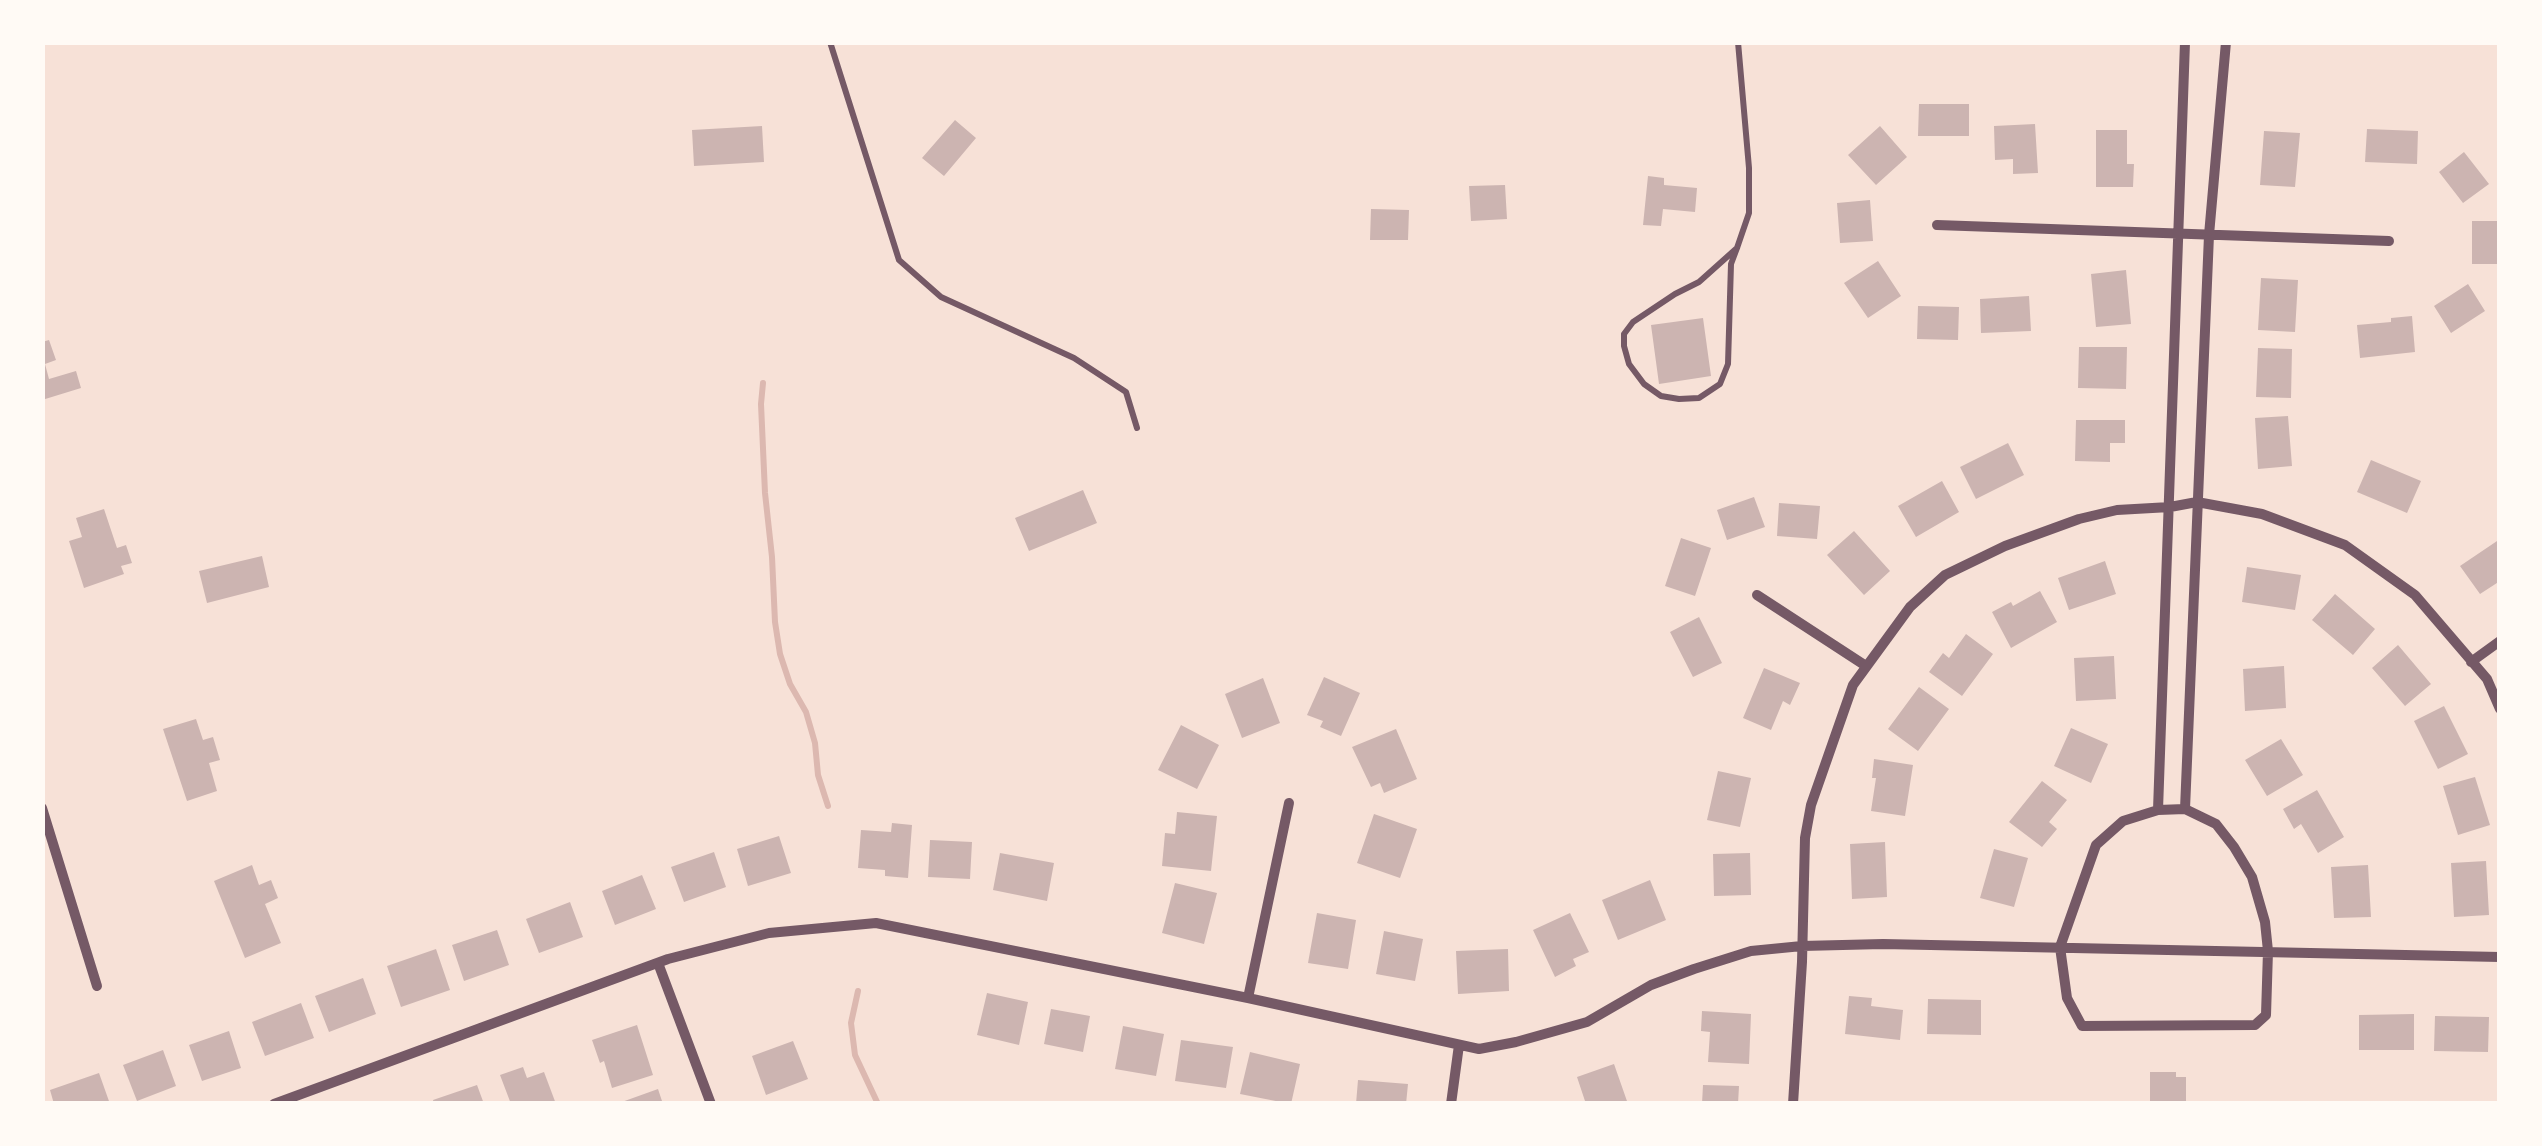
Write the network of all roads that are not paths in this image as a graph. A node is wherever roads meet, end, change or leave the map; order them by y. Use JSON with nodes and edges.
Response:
{"nodes":[{"id":1,"x":830,"y":42,"type":"edge"},
{"id":2,"x":1738,"y":42,"type":"edge"},
{"id":3,"x":2185,"y":42,"type":"edge"},
{"id":4,"x":2226,"y":42,"type":"edge"},
{"id":5,"x":1937,"y":225,"type":"dead end"},
{"id":6,"x":2180,"y":234,"type":"junction"},
{"id":7,"x":2209,"y":234,"type":"junction"},
{"id":8,"x":2389,"y":241,"type":"dead end"},
{"id":9,"x":1737,"y":248,"type":"junction"},
{"id":10,"x":1137,"y":428,"type":"dead end"},
{"id":11,"x":2197,"y":502,"type":"junction"},
{"id":12,"x":2170,"y":507,"type":"junction"},
{"id":13,"x":1757,"y":594,"type":"dead end"},
{"id":14,"x":2500,"y":641,"type":"edge"},
{"id":15,"x":2471,"y":662,"type":"junction"},
{"id":16,"x":1866,"y":666,"type":"junction"},
{"id":17,"x":2500,"y":709,"type":"edge"},
{"id":18,"x":1289,"y":802,"type":"dead end"},
{"id":19,"x":42,"y":808,"type":"edge"},
{"id":20,"x":2185,"y":808,"type":"junction"},
{"id":21,"x":2158,"y":810,"type":"junction"},
{"id":22,"x":1802,"y":946,"type":"junction"},
{"id":23,"x":2060,"y":947,"type":"junction"},
{"id":24,"x":2268,"y":951,"type":"junction"},
{"id":25,"x":2500,"y":957,"type":"edge"},
{"id":26,"x":658,"y":963,"type":"junction"},
{"id":27,"x":97,"y":986,"type":"dead end"},
{"id":28,"x":1248,"y":998,"type":"junction"},
{"id":29,"x":1459,"y":1045,"type":"junction"},
{"id":30,"x":274,"y":1104,"type":"edge"},
{"id":31,"x":711,"y":1104,"type":"edge"},
{"id":32,"x":1452,"y":1104,"type":"edge"},
{"id":33,"x":1794,"y":1104,"type":"edge"}],
"edges":[{"from":1,"to":10,"type":"lane"},
{"from":2,"to":9,"type":"lane"},
{"from":3,"to":6,"type":"street"},
{"from":4,"to":7,"type":"street"},
{"from":5,"to":6,"type":"street"},
{"from":6,"to":7,"type":"street"},
{"from":6,"to":12,"type":"street"},
{"from":7,"to":8,"type":"street"},
{"from":7,"to":11,"type":"street"},
{"from":9,"to":9,"type":"lane"},
{"from":11,"to":12,"type":"street"},
{"from":11,"to":15,"type":"street"},
{"from":11,"to":20,"type":"street"},
{"from":12,"to":16,"type":"street"},
{"from":12,"to":21,"type":"street"},
{"from":13,"to":16,"type":"street"},
{"from":14,"to":15,"type":"street"},
{"from":15,"to":17,"type":"street"},
{"from":16,"to":22,"type":"street"},
{"from":18,"to":28,"type":"street"},
{"from":19,"to":27,"type":"street"},
{"from":20,"to":21,"type":"street"},
{"from":20,"to":24,"type":"street"},
{"from":21,"to":23,"type":"street"},
{"from":22,"to":23,"type":"street"},
{"from":22,"to":29,"type":"street"},
{"from":22,"to":33,"type":"street"},
{"from":23,"to":24,"type":"street"},
{"from":23,"to":24,"type":"street"},
{"from":24,"to":25,"type":"street"},
{"from":26,"to":28,"type":"street"},
{"from":26,"to":30,"type":"street"},
{"from":26,"to":31,"type":"street"},
{"from":28,"to":29,"type":"street"},
{"from":29,"to":32,"type":"street"}]}
